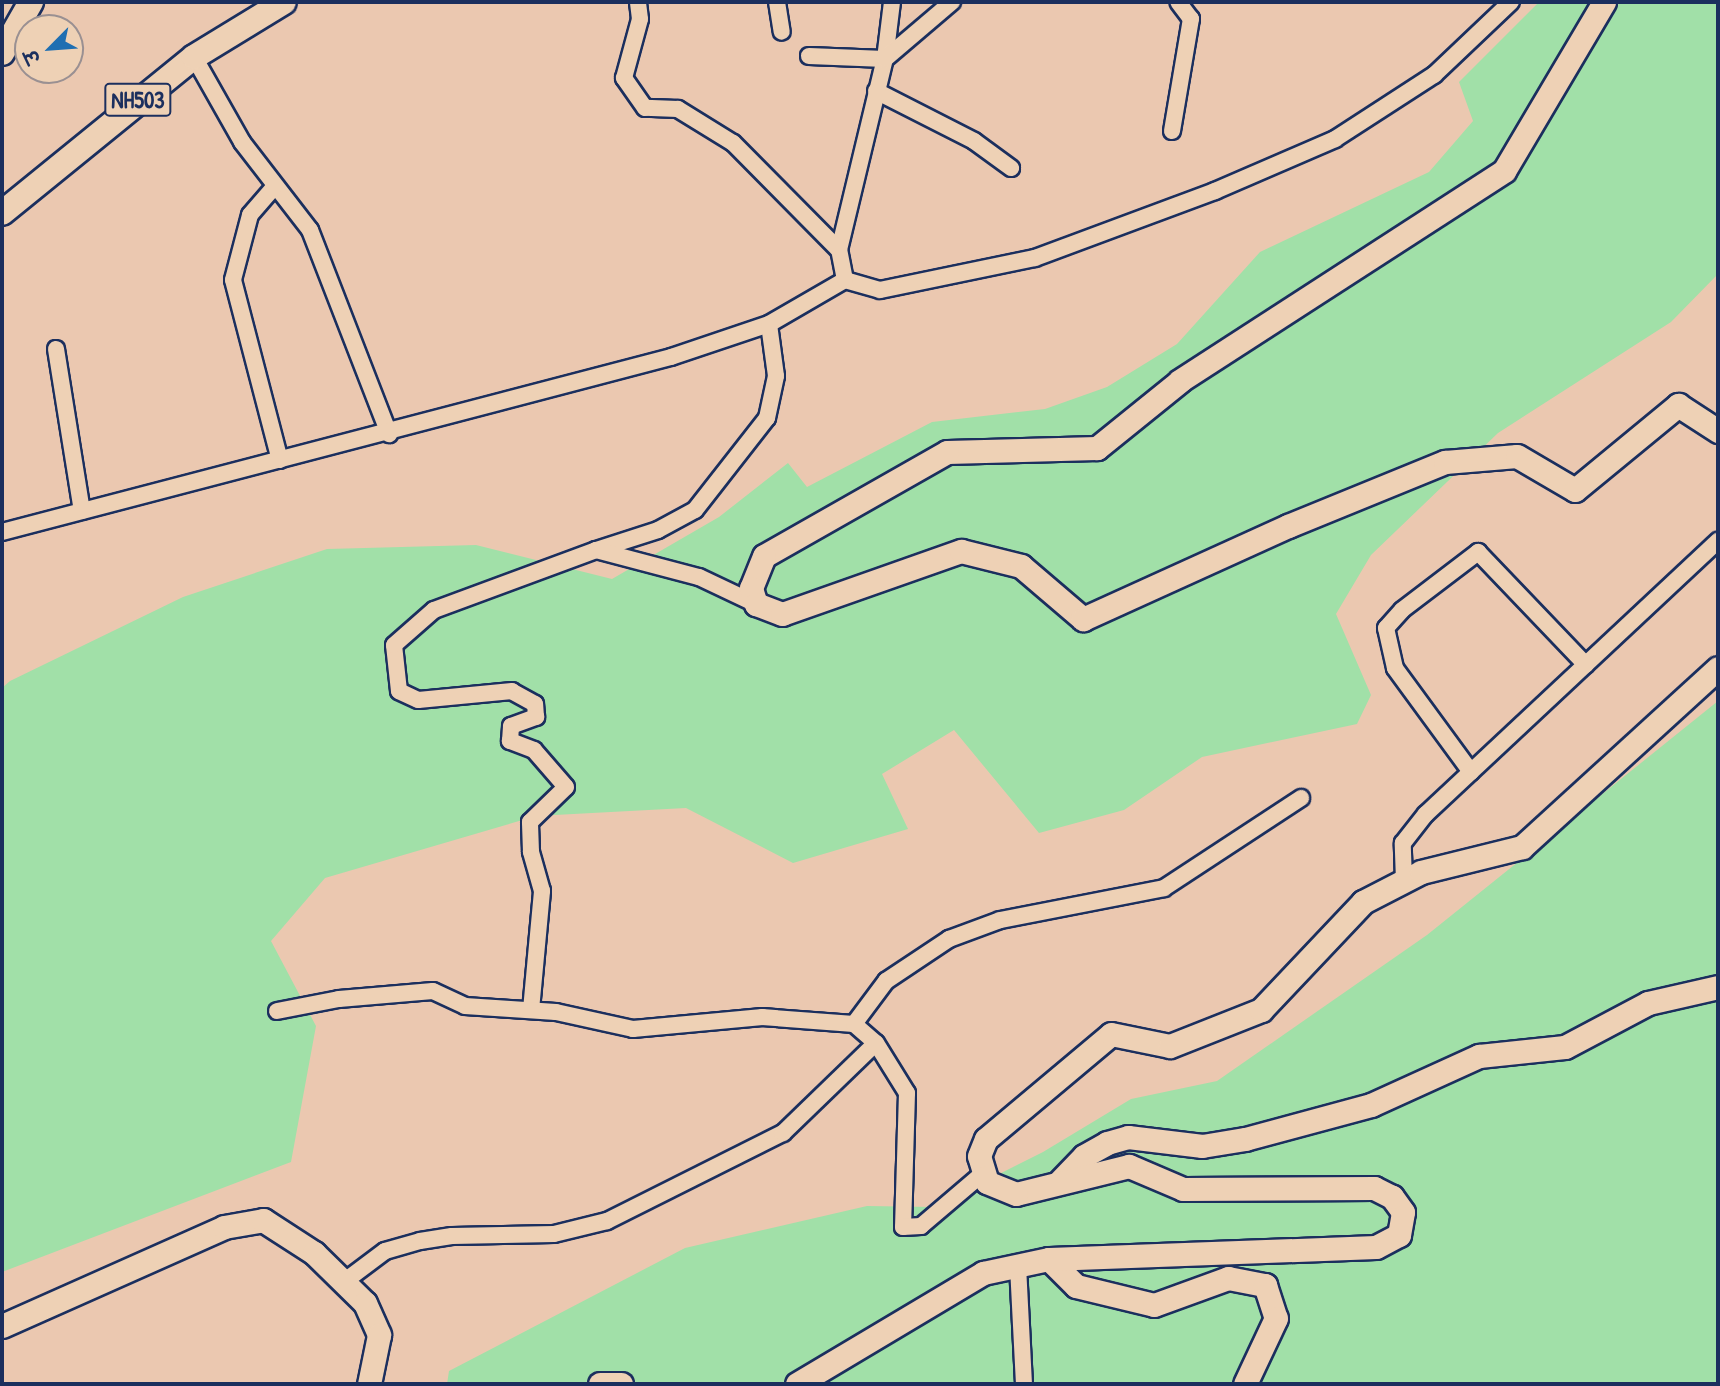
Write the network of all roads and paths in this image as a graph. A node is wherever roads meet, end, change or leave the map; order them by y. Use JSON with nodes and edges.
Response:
{"nodes":[{"id":1,"x":31,"y":2,"type":"edge"},
{"id":2,"x":284,"y":2,"type":"edge"},
{"id":3,"x":638,"y":2,"type":"edge"},
{"id":4,"x":777,"y":2,"type":"edge"},
{"id":5,"x":892,"y":2,"type":"edge"},
{"id":6,"x":952,"y":2,"type":"edge"},
{"id":7,"x":1178,"y":2,"type":"edge"},
{"id":8,"x":1511,"y":2,"type":"edge"},
{"id":9,"x":1604,"y":2,"type":"edge"},
{"id":10,"x":782,"y":32,"type":"dead end"},
{"id":11,"x":2,"y":53,"type":"edge"},
{"id":12,"x":809,"y":56,"type":"dead end"},
{"id":13,"x":194,"y":57,"type":"junction"},
{"id":14,"x":885,"y":58,"type":"junction"},
{"id":15,"x":876,"y":91,"type":"junction"},
{"id":16,"x":1172,"y":131,"type":"dead end"},
{"id":17,"x":1012,"y":168,"type":"dead end"},
{"id":18,"x":275,"y":186,"type":"junction"},
{"id":19,"x":2,"y":212,"type":"edge"},
{"id":20,"x":838,"y":250,"type":"junction"},
{"id":21,"x":845,"y":280,"type":"junction"},
{"id":22,"x":769,"y":324,"type":"junction"},
{"id":23,"x":56,"y":349,"type":"dead end"},
{"id":24,"x":1718,"y":431,"type":"edge"},
{"id":25,"x":389,"y":434,"type":"junction"},
{"id":26,"x":280,"y":460,"type":"junction"},
{"id":27,"x":82,"y":511,"type":"junction"},
{"id":28,"x":2,"y":532,"type":"edge"},
{"id":29,"x":1718,"y":541,"type":"edge"},
{"id":30,"x":596,"y":550,"type":"junction"},
{"id":31,"x":756,"y":604,"type":"junction"},
{"id":32,"x":1586,"y":665,"type":"junction"},
{"id":33,"x":1718,"y":668,"type":"edge"},
{"id":34,"x":1471,"y":772,"type":"junction"},
{"id":35,"x":1301,"y":798,"type":"dead end"},
{"id":36,"x":1404,"y":881,"type":"junction"},
{"id":37,"x":1718,"y":987,"type":"edge"},
{"id":38,"x":531,"y":1010,"type":"junction"},
{"id":39,"x":277,"y":1011,"type":"dead end"},
{"id":40,"x":854,"y":1024,"type":"junction"},
{"id":41,"x":876,"y":1043,"type":"junction"},
{"id":42,"x":982,"y":1174,"type":"junction"},
{"id":43,"x":1061,"y":1180,"type":"junction"},
{"id":44,"x":1049,"y":1259,"type":"junction"},
{"id":45,"x":1018,"y":1266,"type":"junction"},
{"id":46,"x":345,"y":1281,"type":"junction"},
{"id":47,"x":2,"y":1326,"type":"edge"},
{"id":48,"x":369,"y":1384,"type":"edge"},
{"id":49,"x":600,"y":1384,"type":"edge"},
{"id":50,"x":621,"y":1384,"type":"edge"},
{"id":51,"x":797,"y":1384,"type":"edge"},
{"id":52,"x":1024,"y":1384,"type":"edge"},
{"id":53,"x":1245,"y":1384,"type":"edge"}],
"edges":[{"from":1,"to":11,"type":"main road"},
{"from":2,"to":13,"type":"main road","number":"NH503"},
{"from":3,"to":20,"type":"street"},
{"from":4,"to":10,"type":"street"},
{"from":5,"to":14,"type":"street"},
{"from":6,"to":14,"type":"street"},
{"from":7,"to":16,"type":"street"},
{"from":8,"to":21,"type":"street"},
{"from":9,"to":31,"type":"street"},
{"from":12,"to":14,"type":"street"},
{"from":13,"to":18,"type":"street"},
{"from":13,"to":19,"type":"main road","number":"NH503"},
{"from":14,"to":15,"type":"street"},
{"from":15,"to":17,"type":"street"},
{"from":15,"to":20,"type":"street"},
{"from":18,"to":25,"type":"street"},
{"from":18,"to":26,"type":"street"},
{"from":20,"to":21,"type":"street"},
{"from":21,"to":22,"type":"street"},
{"from":22,"to":25,"type":"street"},
{"from":22,"to":30,"type":"street"},
{"from":23,"to":27,"type":"street"},
{"from":24,"to":31,"type":"street"},
{"from":25,"to":26,"type":"street"},
{"from":26,"to":27,"type":"street"},
{"from":27,"to":28,"type":"street"},
{"from":29,"to":32,"type":"street"},
{"from":30,"to":31,"type":"street"},
{"from":30,"to":38,"type":"street"},
{"from":32,"to":34,"type":"street"},
{"from":32,"to":34,"type":"street"},
{"from":33,"to":36,"type":"street"},
{"from":34,"to":36,"type":"street"},
{"from":35,"to":40,"type":"street"},
{"from":36,"to":42,"type":"street"},
{"from":37,"to":43,"type":"street"},
{"from":38,"to":39,"type":"street"},
{"from":38,"to":40,"type":"street"},
{"from":40,"to":41,"type":"street"},
{"from":41,"to":42,"type":"street"},
{"from":41,"to":46,"type":"street"},
{"from":42,"to":43,"type":"street"},
{"from":43,"to":44,"type":"street"},
{"from":44,"to":45,"type":"street"},
{"from":44,"to":53,"type":"street"},
{"from":45,"to":51,"type":"street"},
{"from":45,"to":52,"type":"street"},
{"from":46,"to":47,"type":"street"},
{"from":46,"to":48,"type":"street"},
{"from":49,"to":50,"type":"street"}]}
